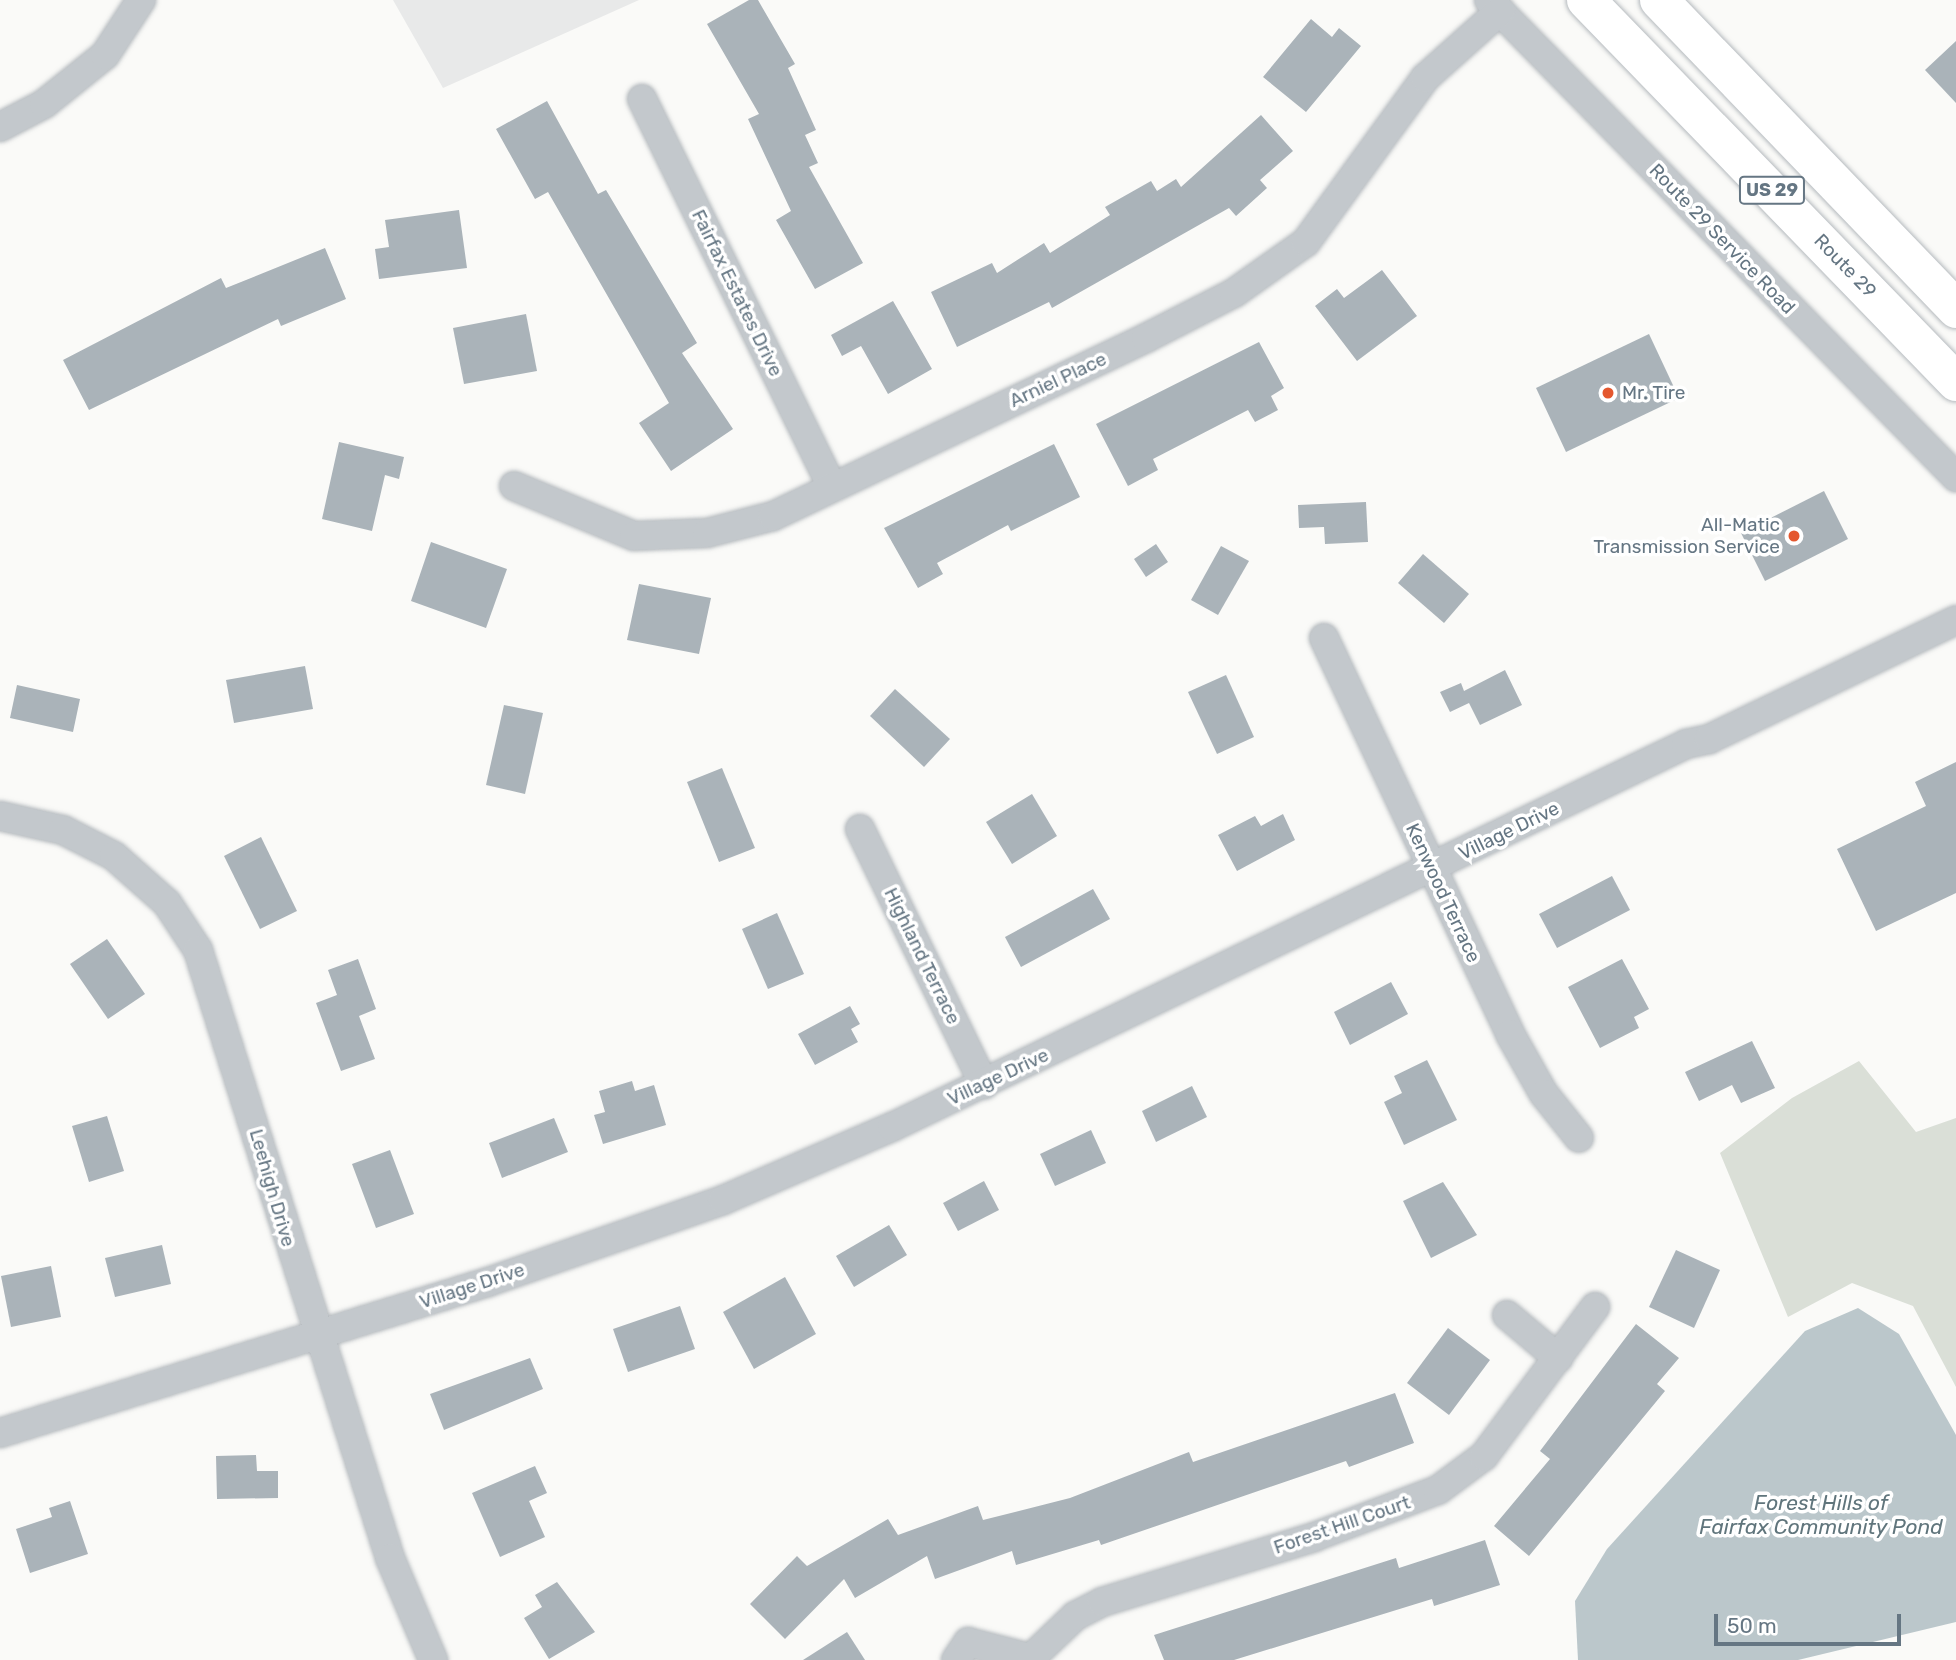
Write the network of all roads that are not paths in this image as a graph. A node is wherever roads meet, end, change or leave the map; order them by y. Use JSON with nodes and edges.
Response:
{"nodes":[{"id":1,"x":141,"y":0,"type":"edge"},
{"id":2,"x":1586,"y":0,"type":"edge"},
{"id":3,"x":1659,"y":0,"type":"edge"},
{"id":4,"x":1494,"y":5,"type":"edge"},
{"id":5,"x":642,"y":99,"type":"dead end"},
{"id":6,"x":0,"y":127,"type":"edge"},
{"id":7,"x":1956,"y":309,"type":"edge"},
{"id":8,"x":1956,"y":382,"type":"edge"},
{"id":9,"x":1956,"y":477,"type":"edge"},
{"id":10,"x":514,"y":486,"type":"dead end"},
{"id":11,"x":832,"y":486,"type":"junction"},
{"id":12,"x":1956,"y":620,"type":"edge"},
{"id":13,"x":1324,"y":638,"type":"dead end"},
{"id":14,"x":0,"y":816,"type":"edge"},
{"id":15,"x":860,"y":829,"type":"dead end"},
{"id":16,"x":1431,"y":869,"type":"junction"},
{"id":17,"x":984,"y":1084,"type":"junction"},
{"id":18,"x":1579,"y":1138,"type":"dead end"},
{"id":19,"x":1595,"y":1307,"type":"dead end"},
{"id":20,"x":1507,"y":1315,"type":"dead end"},
{"id":21,"x":316,"y":1335,"type":"junction"},
{"id":22,"x":1558,"y":1358,"type":"junction"},
{"id":23,"x":0,"y":1433,"type":"edge"},
{"id":24,"x":1029,"y":1659,"type":"edge"},
{"id":25,"x":433,"y":1660,"type":"edge"},
{"id":26,"x":956,"y":1660,"type":"edge"}],
"edges":[{"from":1,"to":6,"type":"street"},
{"from":2,"to":8,"type":"main road","name":"Route 29","number":"US 29"},
{"from":3,"to":7,"type":"main road","number":"US 29"},
{"from":4,"to":9,"type":"street","name":"Route 29 Service Road"},
{"from":4,"to":11,"type":"street","name":"Arniel Place"},
{"from":5,"to":11,"type":"street","name":"Fairfax Estates Drive"},
{"from":10,"to":11,"type":"street","name":"Arniel Place"},
{"from":12,"to":16,"type":"street","name":"Village Drive"},
{"from":13,"to":16,"type":"street","name":"Kenwood Terrace"},
{"from":14,"to":21,"type":"street","name":"Leehigh Drive"},
{"from":15,"to":17,"type":"street","name":"Highland Terrace"},
{"from":16,"to":17,"type":"street","name":"Village Drive"},
{"from":16,"to":18,"type":"street","name":"Kenwood Terrace"},
{"from":17,"to":21,"type":"street","name":"Village Drive"},
{"from":19,"to":22,"type":"street","name":"Forest Hill Court"},
{"from":20,"to":22,"type":"street"},
{"from":21,"to":23,"type":"street","name":"Village Drive"},
{"from":21,"to":25,"type":"street","name":"Leehigh Drive"},
{"from":22,"to":24,"type":"street","name":"Forest Hill Court"},
{"from":24,"to":26,"type":"street"}]}
